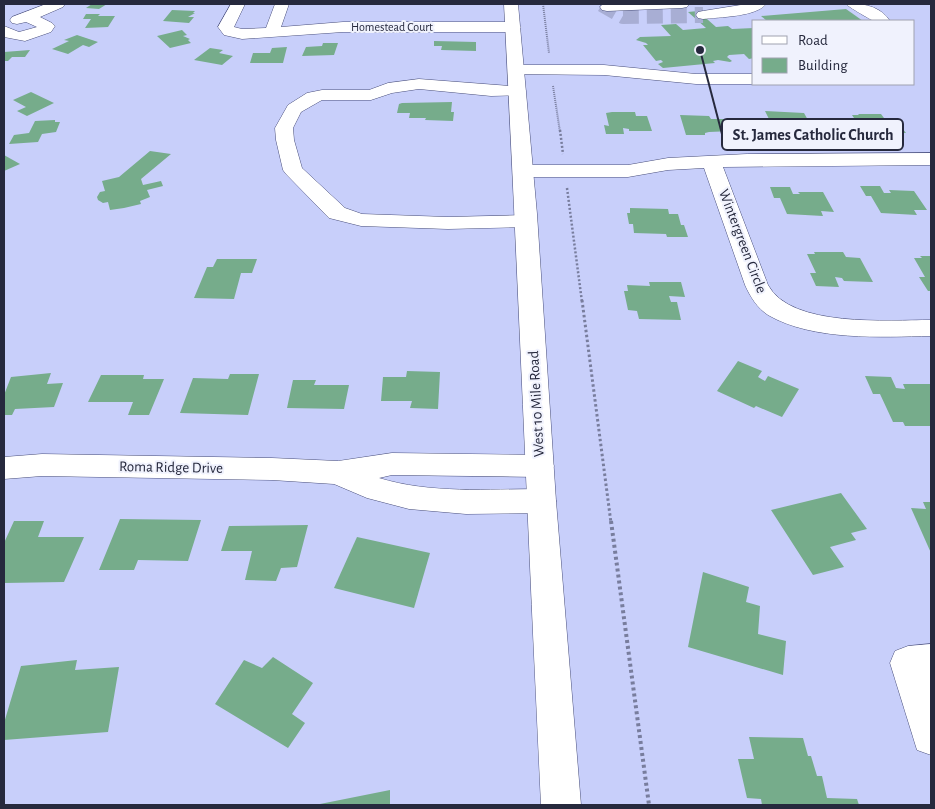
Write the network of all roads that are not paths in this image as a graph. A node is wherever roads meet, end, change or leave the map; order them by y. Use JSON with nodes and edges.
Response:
{"nodes":[{"id":1,"x":58,"y":4,"type":"edge"},
{"id":2,"x":238,"y":4,"type":"edge"},
{"id":3,"x":282,"y":4,"type":"edge"},
{"id":4,"x":511,"y":4,"type":"edge"},
{"id":5,"x":682,"y":4,"type":"edge"},
{"id":6,"x":759,"y":4,"type":"edge"},
{"id":7,"x":853,"y":4,"type":"edge"},
{"id":8,"x":607,"y":7,"type":"dead end"},
{"id":9,"x":703,"y":16,"type":"tunnel mouth"},
{"id":10,"x":28,"y":17,"type":"junction"},
{"id":11,"x":883,"y":20,"type":"edge"},
{"id":12,"x":4,"y":24,"type":"edge"},
{"id":13,"x":513,"y":27,"type":"junction"},
{"id":14,"x":4,"y":31,"type":"edge"},
{"id":15,"x":272,"y":32,"type":"junction"},
{"id":16,"x":516,"y":70,"type":"junction"},
{"id":17,"x":752,"y":79,"type":"edge"},
{"id":18,"x":517,"y":91,"type":"junction"},
{"id":19,"x":931,"y":160,"type":"edge"},
{"id":20,"x":711,"y":162,"type":"junction"},
{"id":21,"x":522,"y":164,"type":"junction"},
{"id":22,"x":526,"y":221,"type":"junction"},
{"id":23,"x":931,"y":328,"type":"edge"},
{"id":24,"x":539,"y":466,"type":"junction"},
{"id":25,"x":4,"y":468,"type":"edge"},
{"id":26,"x":338,"y":473,"type":"junction"},
{"id":27,"x":541,"y":501,"type":"junction"},
{"id":28,"x":931,"y":661,"type":"edge"},
{"id":29,"x":931,"y":736,"type":"edge"},
{"id":30,"x":561,"y":805,"type":"edge"}],
"edges":[{"from":1,"to":10,"type":"street"},
{"from":2,"to":15,"type":"street","name":"Homestead Court"},
{"from":3,"to":15,"type":"street"},
{"from":4,"to":13,"type":"street","name":"West 10 Mile Road"},
{"from":5,"to":8,"type":"street"},
{"from":6,"to":9,"type":"street"},
{"from":7,"to":11,"type":"street"},
{"from":10,"to":12,"type":"street"},
{"from":10,"to":14,"type":"street"},
{"from":13,"to":15,"type":"street","name":"Homestead Court"},
{"from":13,"to":16,"type":"street","name":"West 10 Mile Road"},
{"from":16,"to":17,"type":"street"},
{"from":16,"to":18,"type":"street","name":"West 10 Mile Road"},
{"from":18,"to":21,"type":"street","name":"West 10 Mile Road"},
{"from":18,"to":22,"type":"street"},
{"from":19,"to":20,"type":"street"},
{"from":20,"to":21,"type":"street"},
{"from":20,"to":23,"type":"street","name":"Wintergreen Circle"},
{"from":21,"to":22,"type":"street","name":"West 10 Mile Road"},
{"from":22,"to":24,"type":"street","name":"West 10 Mile Road"},
{"from":24,"to":26,"type":"street","name":"Roma Ridge Drive"},
{"from":24,"to":27,"type":"street","name":"West 10 Mile Road"},
{"from":25,"to":26,"type":"street","name":"Roma Ridge Drive"},
{"from":26,"to":27,"type":"street","name":"Roma Ridge Drive"},
{"from":27,"to":30,"type":"street","name":"West 10 Mile Road"},
{"from":28,"to":29,"type":"street"}]}
